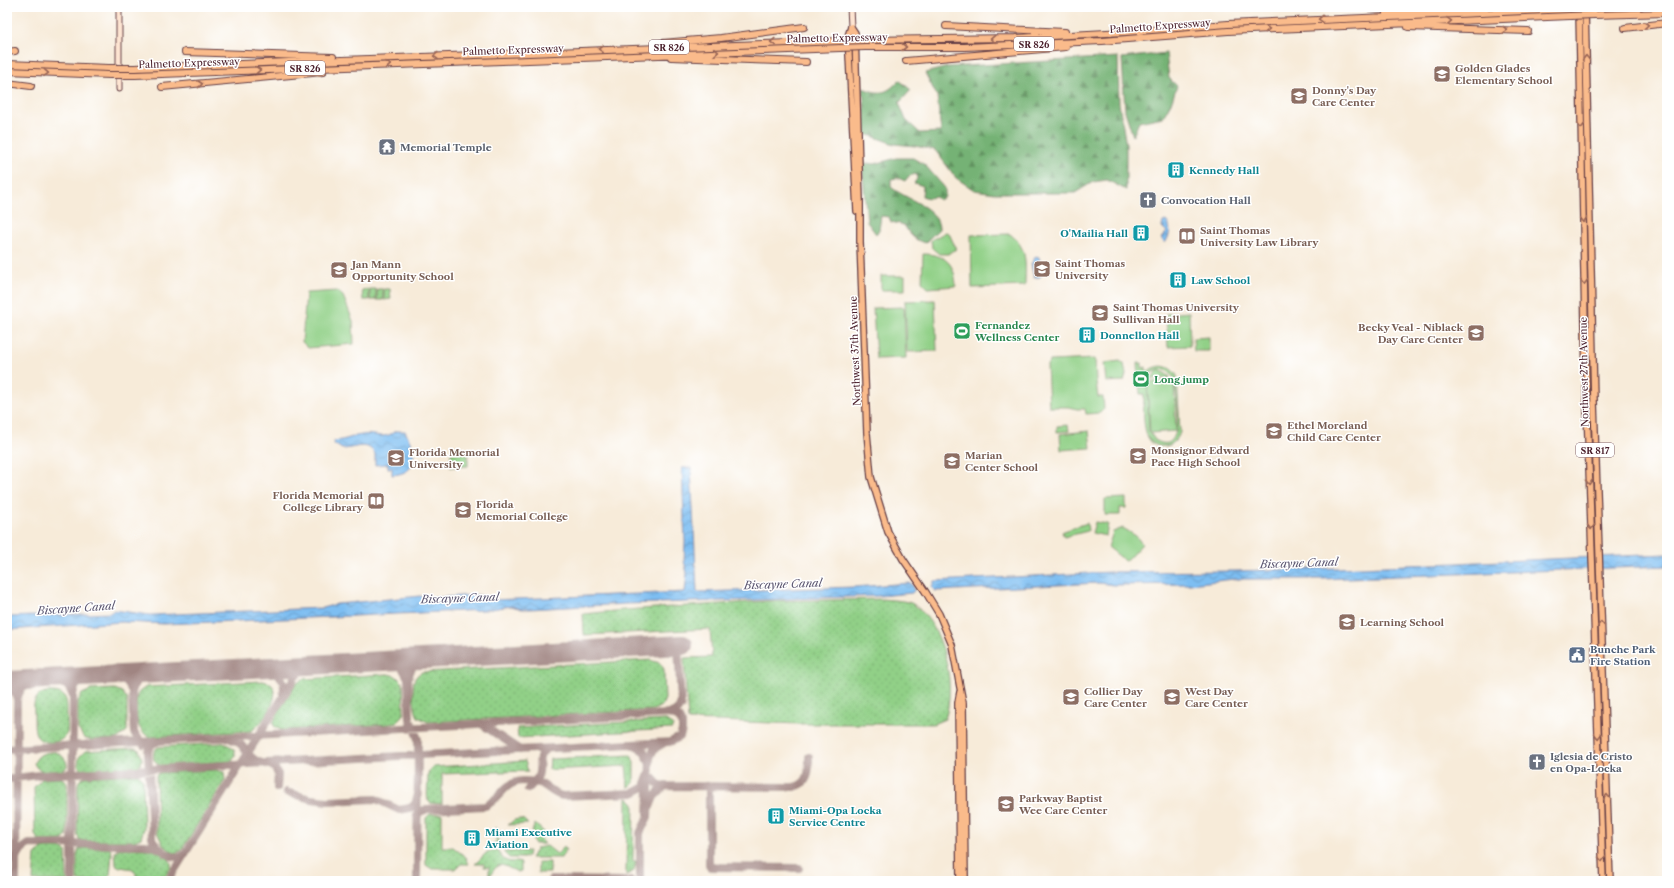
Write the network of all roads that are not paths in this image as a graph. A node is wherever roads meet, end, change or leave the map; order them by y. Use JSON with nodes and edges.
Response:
{"nodes":[{"id":1,"x":119,"y":7,"type":"edge"},
{"id":2,"x":850,"y":7,"type":"edge"},
{"id":3,"x":1462,"y":7,"type":"edge"},
{"id":4,"x":1579,"y":7,"type":"edge"},
{"id":5,"x":1585,"y":7,"type":"edge"},
{"id":6,"x":1626,"y":7,"type":"edge"},
{"id":7,"x":1667,"y":13,"type":"edge"},
{"id":8,"x":1350,"y":18,"type":"junction"},
{"id":9,"x":1667,"y":23,"type":"edge"},
{"id":10,"x":1382,"y":24,"type":"junction"},
{"id":11,"x":946,"y":26,"type":"dead end"},
{"id":12,"x":804,"y":27,"type":"dead end"},
{"id":13,"x":851,"y":27,"type":"joint"},
{"id":14,"x":1625,"y":28,"type":"dead end"},
{"id":15,"x":1528,"y":31,"type":"dead end"},
{"id":16,"x":1088,"y":34,"type":"junction"},
{"id":17,"x":1102,"y":41,"type":"junction"},
{"id":18,"x":627,"y":48,"type":"junction"},
{"id":19,"x":15,"y":51,"type":"dead end"},
{"id":20,"x":7,"y":52,"type":"edge"},
{"id":21,"x":184,"y":52,"type":"dead end"},
{"id":22,"x":649,"y":55,"type":"junction"},
{"id":23,"x":355,"y":59,"type":"junction"},
{"id":24,"x":906,"y":60,"type":"dead end"},
{"id":25,"x":806,"y":62,"type":"dead end"},
{"id":26,"x":7,"y":64,"type":"edge"},
{"id":27,"x":362,"y":66,"type":"junction"},
{"id":28,"x":7,"y":71,"type":"edge"},
{"id":29,"x":7,"y":83,"type":"edge"},
{"id":30,"x":31,"y":86,"type":"dead end"},
{"id":31,"x":162,"y":87,"type":"dead end"},
{"id":32,"x":120,"y":88,"type":"dead end"},
{"id":33,"x":1590,"y":243,"type":"junction"},
{"id":34,"x":1583,"y":244,"type":"junction"},
{"id":35,"x":1586,"y":379,"type":"junction"},
{"id":36,"x":1594,"y":414,"type":"junction"},
{"id":37,"x":1595,"y":662,"type":"junction"},
{"id":38,"x":1602,"y":662,"type":"junction"},
{"id":39,"x":961,"y":687,"type":"junction"},
{"id":40,"x":960,"y":881,"type":"edge"},
{"id":41,"x":965,"y":881,"type":"edge"},
{"id":42,"x":1603,"y":881,"type":"edge"},
{"id":43,"x":1610,"y":881,"type":"edge"}],
"edges":[{"from":1,"to":32,"type":"main road"},
{"from":2,"to":13,"type":"main road","name":"Northwest 37th Avenue"},
{"from":3,"to":8,"type":"highway"},
{"from":4,"to":34,"type":"main road","name":"Northwest 27th Avenue","number":"SR 817","one_way":true},
{"from":33,"to":5,"type":"main road","name":"Northwest 27th Avenue","number":"SR 817","one_way":true},
{"from":6,"to":8,"type":"highway","name":"Palmetto Expressway","number":"SR 826","bridge":true},
{"from":10,"to":7,"type":"highway","name":"Palmetto Expressway","number":"SR 826","one_way":true,"bridge":true},
{"from":8,"to":16,"type":"highway","name":"Palmetto Expressway","number":"SR 826","one_way":true},
{"from":14,"to":9,"type":"highway","one_way":true},
{"from":10,"to":15,"type":"highway","one_way":true},
{"from":17,"to":10,"type":"highway","name":"Palmetto Expressway","number":"SR 826","one_way":true},
{"from":11,"to":16,"type":"highway"},
{"from":12,"to":18,"type":"highway"},
{"from":13,"to":39,"type":"main road","name":"Northwest 37th Avenue"},
{"from":16,"to":18,"type":"highway","name":"Palmetto Expressway","number":"SR 826","one_way":true,"bridge":true},
{"from":22,"to":17,"type":"highway","name":"Palmetto Expressway","number":"SR 826","one_way":true,"bridge":true},
{"from":17,"to":24,"type":"highway"},
{"from":18,"to":23,"type":"highway","name":"Palmetto Expressway","number":"SR 826","one_way":true},
{"from":19,"to":20,"type":"highway"},
{"from":21,"to":23,"type":"highway"},
{"from":22,"to":25,"type":"highway"},
{"from":27,"to":22,"type":"highway","name":"Palmetto Expressway","number":"SR 826","one_way":true},
{"from":23,"to":26,"type":"highway","name":"Palmetto Expressway","number":"SR 826","bridge":true},
{"from":28,"to":27,"type":"highway","name":"Palmetto Expressway","number":"SR 826","one_way":true,"bridge":true},
{"from":31,"to":27,"type":"highway","one_way":true},
{"from":29,"to":30,"type":"highway"},
{"from":33,"to":34,"type":"main road"},
{"from":33,"to":36,"type":"main road","name":"Northwest 27th Avenue","number":"SR 817"},
{"from":34,"to":35,"type":"main road","name":"Northwest 27th Avenue","number":"SR 817","one_way":true},
{"from":35,"to":36,"type":"main road"},
{"from":35,"to":37,"type":"main road","name":"Northwest 27th Avenue","number":"SR 817","one_way":true},
{"from":38,"to":36,"type":"main road","name":"Northwest 27th Avenue","number":"SR 817","one_way":true},
{"from":37,"to":38,"type":"main road"},
{"from":37,"to":42,"type":"main road","name":"Northwest 27th Avenue","number":"SR 817","one_way":true},
{"from":43,"to":38,"type":"main road","name":"Northwest 27th Avenue","number":"SR 817","one_way":true},
{"from":39,"to":40,"type":"main road"},
{"from":39,"to":41,"type":"main road","name":"Northwest 37th Avenue"}]}
